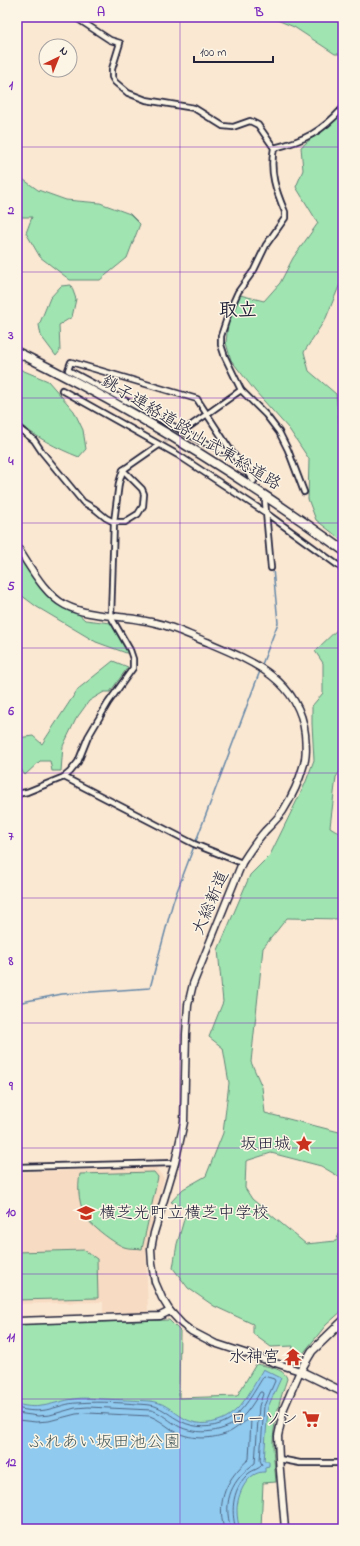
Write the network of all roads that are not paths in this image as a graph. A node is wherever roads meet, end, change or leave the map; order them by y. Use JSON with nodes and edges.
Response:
{"nodes":[{"id":1,"x":75,"y":17,"type":"edge"},
{"id":2,"x":343,"y":108,"type":"edge"},
{"id":3,"x":274,"y":148,"type":"junction"},
{"id":4,"x":17,"y":352,"type":"edge"},
{"id":5,"x":62,"y":390,"type":"dead end"},
{"id":6,"x":241,"y":390,"type":"junction"},
{"id":7,"x":208,"y":414,"type":"junction"},
{"id":8,"x":17,"y":427,"type":"edge"},
{"id":9,"x":183,"y":431,"type":"junction"},
{"id":10,"x":160,"y":445,"type":"junction"},
{"id":11,"x":233,"y":454,"type":"junction"},
{"id":12,"x":124,"y":470,"type":"junction"},
{"id":13,"x":254,"y":481,"type":"dead end"},
{"id":14,"x":304,"y":492,"type":"dead end"},
{"id":15,"x":266,"y":498,"type":"junction"},
{"id":16,"x":266,"y":513,"type":"junction"},
{"id":17,"x":114,"y":522,"type":"junction"},
{"id":18,"x":17,"y":547,"type":"edge"},
{"id":19,"x":343,"y":550,"type":"edge"},
{"id":20,"x":271,"y":568,"type":"dead end"},
{"id":21,"x":343,"y":569,"type":"edge"},
{"id":22,"x":111,"y":617,"type":"junction"},
{"id":23,"x":64,"y":777,"type":"junction"},
{"id":24,"x":17,"y":794,"type":"edge"},
{"id":25,"x":242,"y":863,"type":"junction"},
{"id":26,"x":176,"y":1163,"type":"junction"},
{"id":27,"x":17,"y":1167,"type":"edge"},
{"id":28,"x":170,"y":1311,"type":"junction"},
{"id":29,"x":17,"y":1320,"type":"edge"},
{"id":30,"x":343,"y":1321,"type":"edge"},
{"id":31,"x":300,"y":1371,"type":"junction"},
{"id":32,"x":343,"y":1392,"type":"edge"},
{"id":33,"x":279,"y":1459,"type":"junction"},
{"id":34,"x":343,"y":1463,"type":"edge"},
{"id":35,"x":285,"y":1529,"type":"edge"}],
"edges":[{"from":1,"to":3,"type":"street"},
{"from":2,"to":3,"type":"street"},
{"from":3,"to":6,"type":"street"},
{"from":4,"to":15,"type":"highway","name":"銚子連絡道路;山武東総道路"},
{"from":5,"to":10,"type":"street"},
{"from":6,"to":7,"type":"street"},
{"from":6,"to":14,"type":"street"},
{"from":7,"to":9,"type":"street"},
{"from":7,"to":9,"type":"street"},
{"from":7,"to":11,"type":"street"},
{"from":8,"to":17,"type":"street"},
{"from":9,"to":11,"type":"street"},
{"from":10,"to":12,"type":"street"},
{"from":10,"to":16,"type":"street"},
{"from":11,"to":13,"type":"street"},
{"from":12,"to":17,"type":"street"},
{"from":12,"to":17,"type":"street"},
{"from":15,"to":16,"type":"street"},
{"from":15,"to":19,"type":"highway","name":"銚子連絡道路;山武東総道路"},
{"from":16,"to":20,"type":"street"},
{"from":16,"to":21,"type":"street"},
{"from":17,"to":22,"type":"street"},
{"from":18,"to":22,"type":"street","name":"大総新道"},
{"from":22,"to":23,"type":"street"},
{"from":22,"to":25,"type":"street","name":"大総新道"},
{"from":23,"to":24,"type":"street"},
{"from":23,"to":25,"type":"street"},
{"from":25,"to":26,"type":"street","name":"大総新道"},
{"from":26,"to":27,"type":"street"},
{"from":26,"to":28,"type":"street","name":"大総新道"},
{"from":28,"to":29,"type":"street"},
{"from":28,"to":31,"type":"street","name":"大総新道"},
{"from":30,"to":31,"type":"main road"},
{"from":31,"to":32,"type":"main road"},
{"from":31,"to":33,"type":"street"},
{"from":33,"to":34,"type":"street"},
{"from":33,"to":35,"type":"street"}]}
